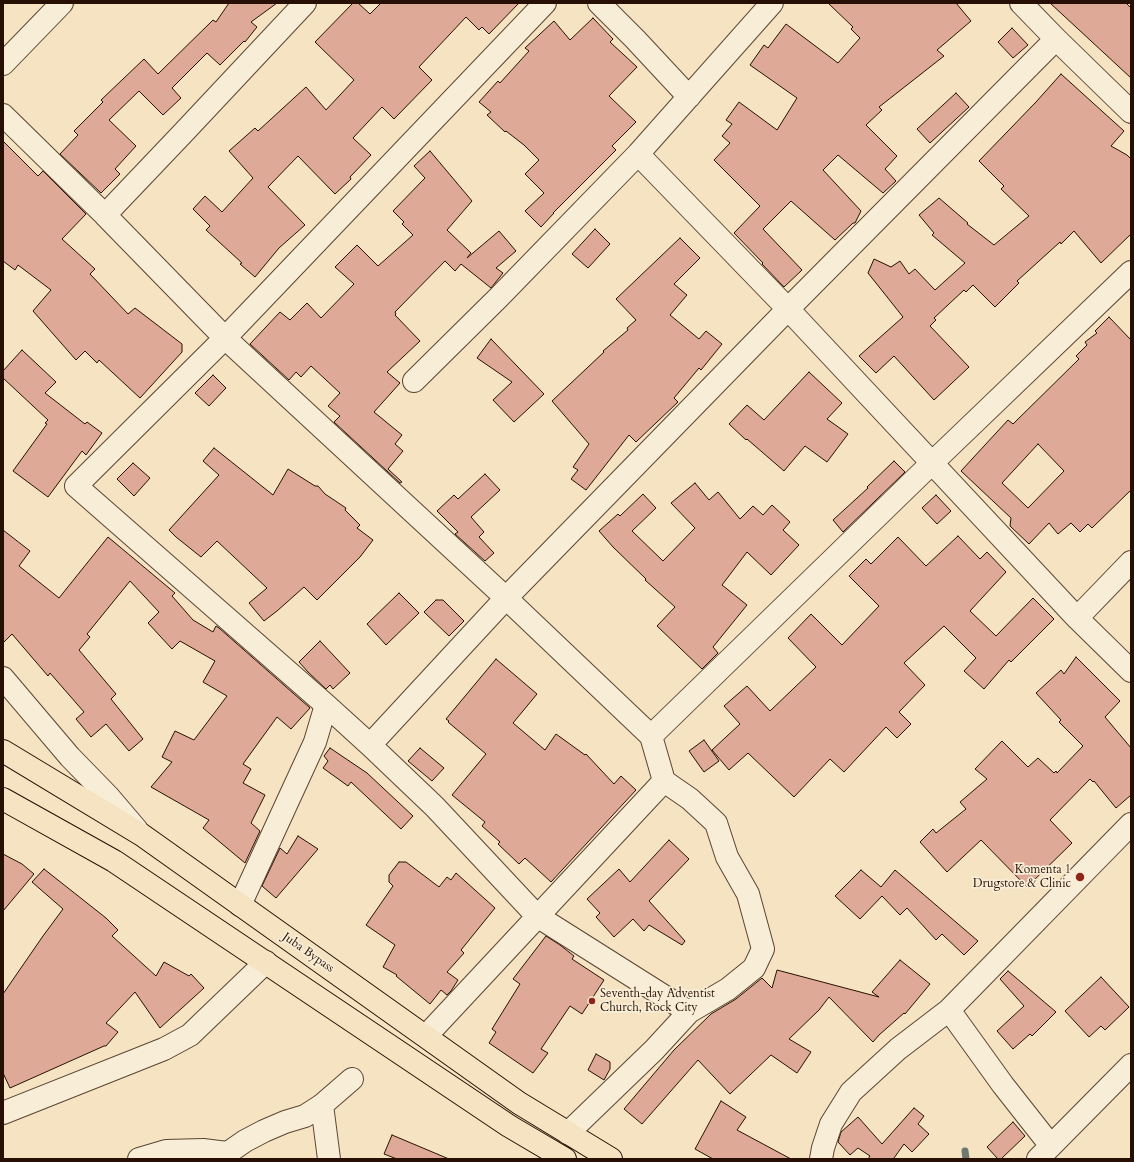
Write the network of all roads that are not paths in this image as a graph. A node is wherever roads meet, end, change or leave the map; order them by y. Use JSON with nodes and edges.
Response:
{"nodes":[{"id":1,"x":62,"y":3,"type":"edge"},
{"id":2,"x":305,"y":3,"type":"edge"},
{"id":3,"x":545,"y":3,"type":"edge"},
{"id":4,"x":599,"y":3,"type":"edge"},
{"id":5,"x":772,"y":3,"type":"edge"},
{"id":6,"x":1021,"y":3,"type":"edge"},
{"id":7,"x":1056,"y":39,"type":"junction"},
{"id":8,"x":3,"y":64,"type":"edge"},
{"id":9,"x":689,"y":97,"type":"junction"},
{"id":10,"x":1131,"y":112,"type":"edge"},
{"id":11,"x":3,"y":115,"type":"edge"},
{"id":12,"x":638,"y":154,"type":"junction"},
{"id":13,"x":105,"y":215,"type":"junction"},
{"id":14,"x":1131,"y":272,"type":"edge"},
{"id":15,"x":788,"y":310,"type":"junction"},
{"id":16,"x":225,"y":338,"type":"junction"},
{"id":17,"x":414,"y":381,"type":"dead end"},
{"id":18,"x":932,"y":463,"type":"junction"},
{"id":19,"x":1131,"y":562,"type":"edge"},
{"id":20,"x":506,"y":598,"type":"junction"},
{"id":21,"x":1077,"y":618,"type":"junction"},
{"id":22,"x":1131,"y":671,"type":"edge"},
{"id":23,"x":3,"y":678,"type":"edge"},
{"id":24,"x":326,"y":705,"type":"junction"},
{"id":25,"x":651,"y":736,"type":"junction"},
{"id":26,"x":370,"y":745,"type":"junction"},
{"id":27,"x":3,"y":751,"type":"edge"},
{"id":28,"x":664,"y":781,"type":"junction"},
{"id":29,"x":3,"y":799,"type":"edge"},
{"id":30,"x":1131,"y":824,"type":"edge"},
{"id":31,"x":142,"y":835,"type":"junction"},
{"id":32,"x":240,"y":904,"type":"junction"},
{"id":33,"x":537,"y":916,"type":"junction"},
{"id":34,"x":266,"y":962,"type":"junction"},
{"id":35,"x":948,"y":1010,"type":"junction"},
{"id":36,"x":689,"y":1012,"type":"junction"},
{"id":37,"x":426,"y":1036,"type":"junction"},
{"id":38,"x":1131,"y":1065,"type":"edge"},
{"id":39,"x":352,"y":1079,"type":"dead end"},
{"id":40,"x":322,"y":1105,"type":"junction"},
{"id":41,"x":3,"y":1113,"type":"edge"},
{"id":42,"x":568,"y":1133,"type":"junction"},
{"id":43,"x":1045,"y":1152,"type":"edge"},
{"id":44,"x":223,"y":1156,"type":"edge"},
{"id":45,"x":139,"y":1159,"type":"edge"},
{"id":46,"x":329,"y":1159,"type":"edge"},
{"id":47,"x":565,"y":1159,"type":"edge"},
{"id":48,"x":611,"y":1159,"type":"edge"},
{"id":49,"x":821,"y":1159,"type":"edge"}],
"edges":[{"from":1,"to":8,"type":"street"},
{"from":2,"to":13,"type":"street"},
{"from":3,"to":16,"type":"street"},
{"from":4,"to":9,"type":"street"},
{"from":5,"to":9,"type":"street"},
{"from":6,"to":7,"type":"street"},
{"from":7,"to":10,"type":"street"},
{"from":7,"to":15,"type":"street"},
{"from":9,"to":12,"type":"street"},
{"from":11,"to":13,"type":"street"},
{"from":12,"to":15,"type":"street"},
{"from":12,"to":17,"type":"street"},
{"from":13,"to":16,"type":"street"},
{"from":14,"to":18,"type":"street"},
{"from":15,"to":18,"type":"street"},
{"from":15,"to":20,"type":"street"},
{"from":16,"to":20,"type":"street"},
{"from":16,"to":24,"type":"street"},
{"from":18,"to":21,"type":"street"},
{"from":18,"to":25,"type":"street"},
{"from":19,"to":21,"type":"street"},
{"from":20,"to":25,"type":"street"},
{"from":20,"to":26,"type":"street"},
{"from":21,"to":22,"type":"street"},
{"from":23,"to":31,"type":"street"},
{"from":24,"to":26,"type":"street"},
{"from":24,"to":32,"type":"street"},
{"from":25,"to":28,"type":"street"},
{"from":26,"to":33,"type":"street"},
{"from":27,"to":31,"type":"main road","name":"Juba Bypass"},
{"from":28,"to":33,"type":"street"},
{"from":28,"to":36,"type":"street"},
{"from":29,"to":34,"type":"main road"},
{"from":30,"to":35,"type":"street"},
{"from":31,"to":32,"type":"main road","name":"Juba Bypass"},
{"from":32,"to":37,"type":"main road","name":"Juba Bypass"},
{"from":33,"to":36,"type":"street"},
{"from":33,"to":37,"type":"street"},
{"from":34,"to":41,"type":"street"},
{"from":34,"to":47,"type":"main road"},
{"from":35,"to":43,"type":"street"},
{"from":35,"to":49,"type":"street"},
{"from":36,"to":42,"type":"street"},
{"from":37,"to":42,"type":"main road","name":"Juba Bypass"},
{"from":38,"to":43,"type":"street"},
{"from":39,"to":40,"type":"street"},
{"from":40,"to":44,"type":"street"},
{"from":40,"to":46,"type":"street"},
{"from":42,"to":48,"type":"main road","name":"Juba Bypass"},
{"from":44,"to":45,"type":"street"}]}
